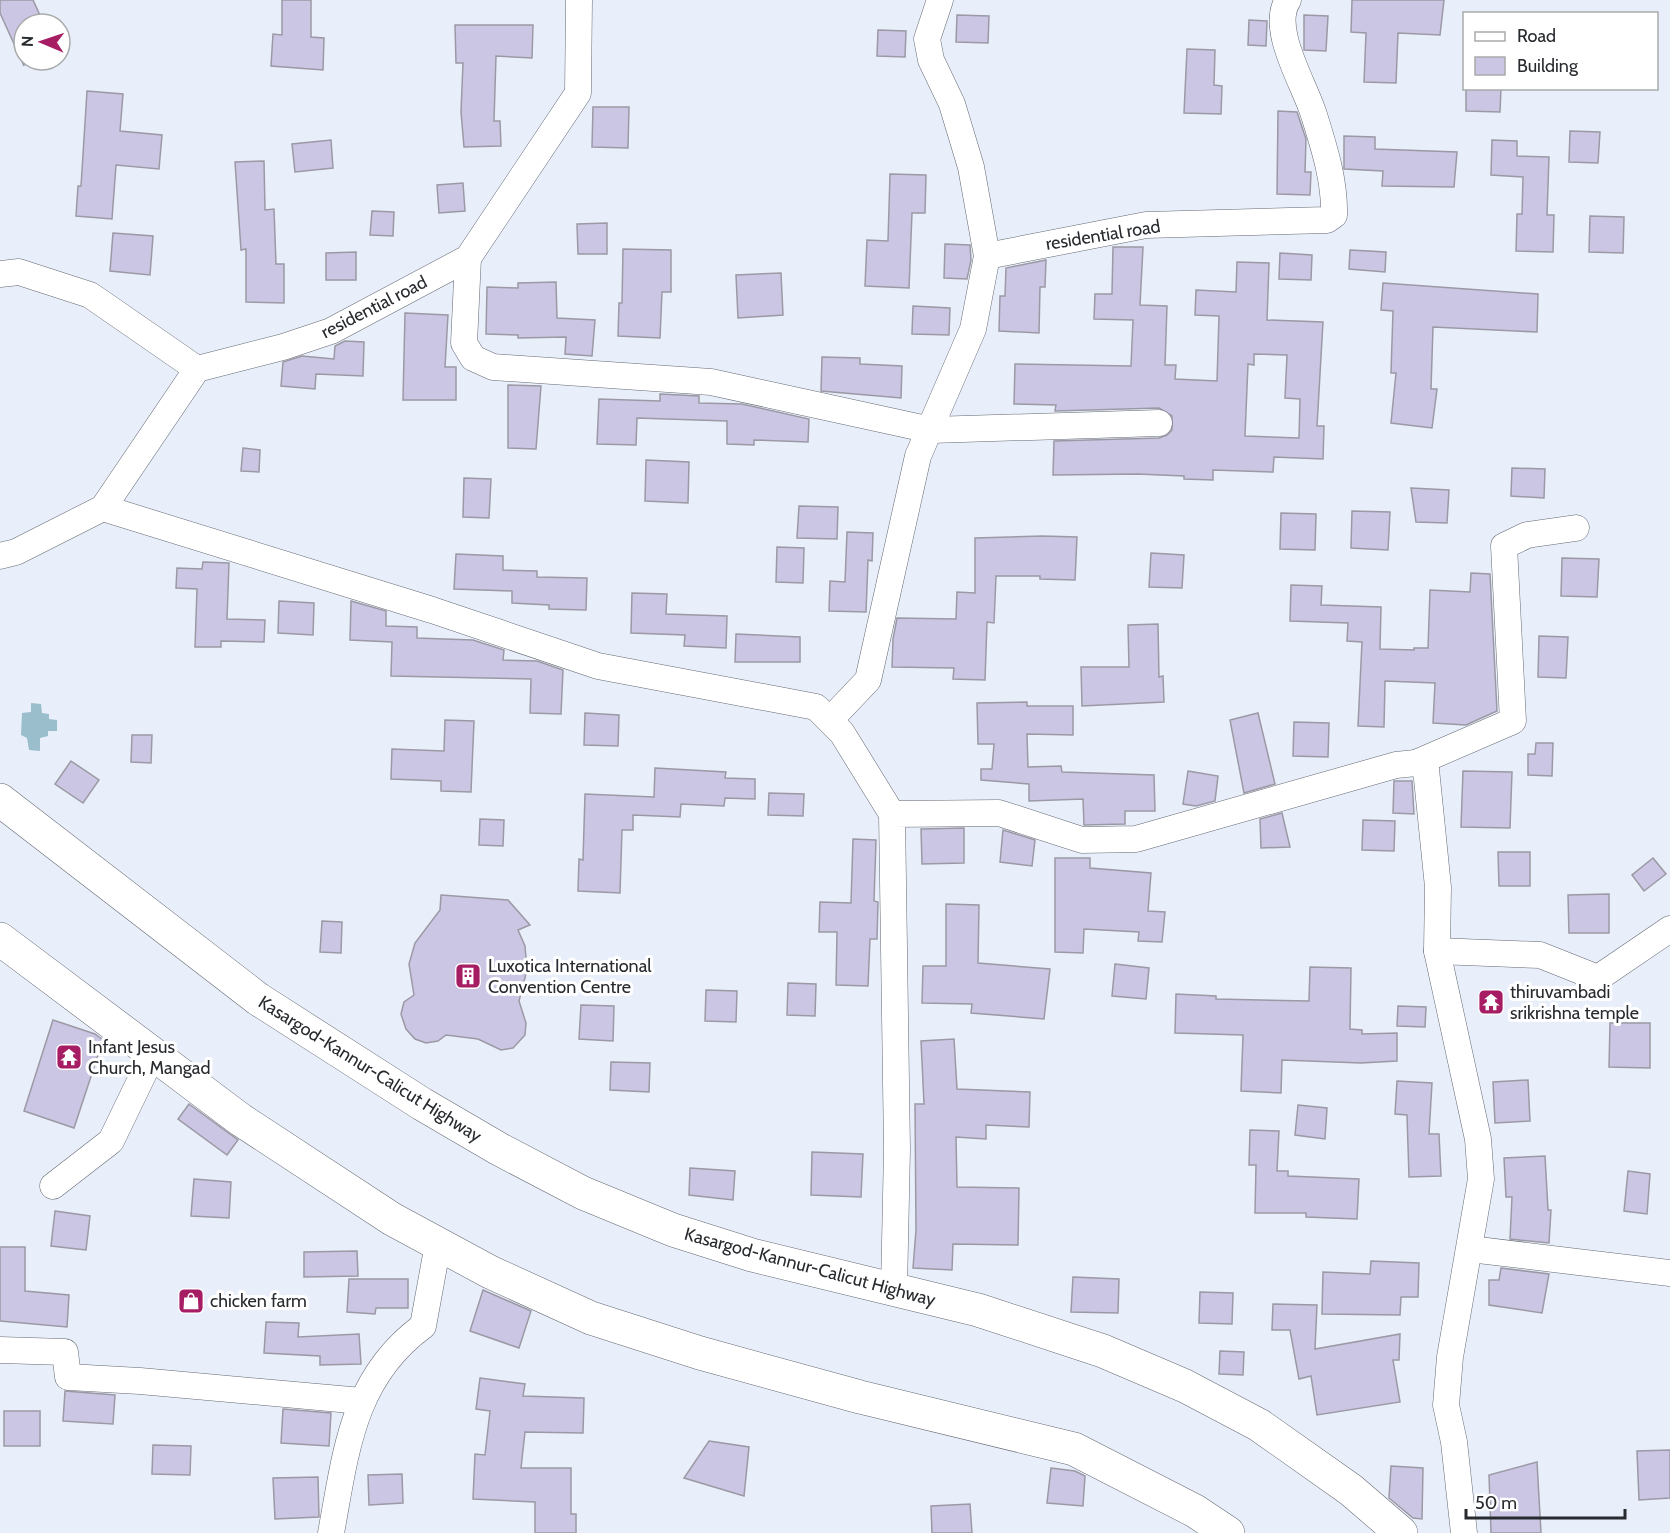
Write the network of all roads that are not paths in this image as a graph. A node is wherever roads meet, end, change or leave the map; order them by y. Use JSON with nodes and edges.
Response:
{"nodes":[{"id":1,"x":579,"y":0,"type":"edge"},
{"id":2,"x":940,"y":0,"type":"edge"},
{"id":3,"x":1288,"y":0,"type":"edge"},
{"id":4,"x":987,"y":256,"type":"junction"},
{"id":5,"x":468,"y":258,"type":"junction"},
{"id":6,"x":0,"y":274,"type":"edge"},
{"id":7,"x":197,"y":369,"type":"junction"},
{"id":8,"x":1159,"y":423,"type":"dead end"},
{"id":9,"x":931,"y":430,"type":"junction"},
{"id":10,"x":103,"y":508,"type":"junction"},
{"id":11,"x":1576,"y":528,"type":"dead end"},
{"id":12,"x":0,"y":556,"type":"edge"},
{"id":13,"x":830,"y":720,"type":"junction"},
{"id":14,"x":1416,"y":763,"type":"junction"},
{"id":15,"x":0,"y":800,"type":"edge"},
{"id":16,"x":892,"y":814,"type":"junction"},
{"id":17,"x":1670,"y":929,"type":"edge"},
{"id":18,"x":0,"y":939,"type":"edge"},
{"id":19,"x":1437,"y":951,"type":"junction"},
{"id":20,"x":153,"y":1054,"type":"junction"},
{"id":21,"x":53,"y":1186,"type":"dead end"},
{"id":22,"x":438,"y":1244,"type":"junction"},
{"id":23,"x":1470,"y":1249,"type":"junction"},
{"id":24,"x":1670,"y":1273,"type":"edge"},
{"id":25,"x":894,"y":1290,"type":"junction"},
{"id":26,"x":0,"y":1350,"type":"edge"},
{"id":27,"x":362,"y":1401,"type":"junction"},
{"id":28,"x":331,"y":1533,"type":"edge"},
{"id":29,"x":1228,"y":1533,"type":"edge"},
{"id":30,"x":1401,"y":1533,"type":"edge"},
{"id":31,"x":1464,"y":1533,"type":"edge"}],
"edges":[{"from":1,"to":5,"type":"street","name":"residential road"},
{"from":2,"to":4,"type":"street"},
{"from":3,"to":4,"type":"street","name":"residential road"},
{"from":4,"to":9,"type":"street"},
{"from":5,"to":7,"type":"street","name":"residential road"},
{"from":5,"to":9,"type":"street"},
{"from":6,"to":7,"type":"street"},
{"from":7,"to":10,"type":"street"},
{"from":8,"to":9,"type":"street"},
{"from":9,"to":13,"type":"street"},
{"from":10,"to":12,"type":"street"},
{"from":10,"to":13,"type":"street"},
{"from":11,"to":14,"type":"street"},
{"from":13,"to":16,"type":"street"},
{"from":14,"to":16,"type":"street"},
{"from":14,"to":19,"type":"street"},
{"from":15,"to":25,"type":"highway","name":"Kasargod-Kannur-Calicut Highway"},
{"from":16,"to":25,"type":"street"},
{"from":17,"to":19,"type":"street"},
{"from":18,"to":20,"type":"highway"},
{"from":19,"to":23,"type":"street"},
{"from":20,"to":21,"type":"street"},
{"from":20,"to":22,"type":"highway"},
{"from":22,"to":27,"type":"street"},
{"from":22,"to":29,"type":"highway"},
{"from":23,"to":24,"type":"street"},
{"from":23,"to":31,"type":"street"},
{"from":25,"to":30,"type":"highway","name":"Kasargod-Kannur-Calicut Highway"},
{"from":26,"to":27,"type":"street"},
{"from":27,"to":28,"type":"street"}]}
